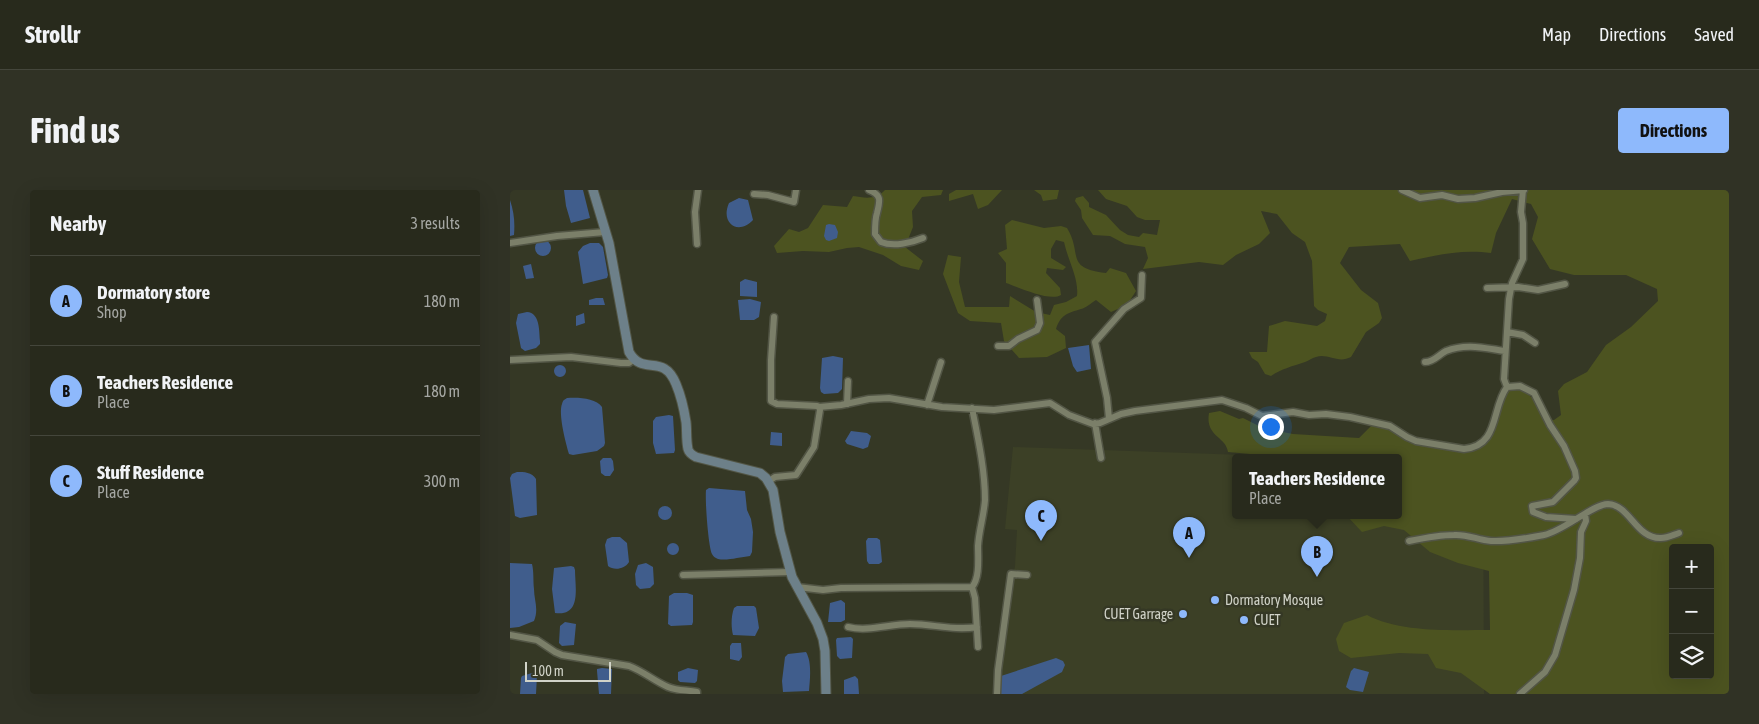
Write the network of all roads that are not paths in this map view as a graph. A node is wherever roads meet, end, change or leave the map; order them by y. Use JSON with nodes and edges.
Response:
{"nodes":[{"id":1,"x":593,"y":190,"type":"edge"},
{"id":2,"x":698,"y":190,"type":"edge"},
{"id":3,"x":796,"y":190,"type":"edge"},
{"id":4,"x":869,"y":190,"type":"edge"},
{"id":5,"x":1402,"y":190,"type":"edge"},
{"id":6,"x":1524,"y":190,"type":"edge"},
{"id":7,"x":754,"y":194,"type":"dead end"},
{"id":8,"x":606,"y":232,"type":"junction"},
{"id":9,"x":923,"y":238,"type":"dead end"},
{"id":10,"x":510,"y":243,"type":"edge"},
{"id":11,"x":697,"y":244,"type":"dead end"},
{"id":12,"x":1142,"y":275,"type":"dead end"},
{"id":13,"x":1565,"y":284,"type":"dead end"},
{"id":14,"x":1487,"y":288,"type":"dead end"},
{"id":15,"x":1512,"y":288,"type":"junction"},
{"id":16,"x":1037,"y":300,"type":"dead end"},
{"id":17,"x":774,"y":317,"type":"dead end"},
{"id":18,"x":1506,"y":332,"type":"junction"},
{"id":19,"x":1535,"y":343,"type":"dead end"},
{"id":20,"x":998,"y":346,"type":"dead end"},
{"id":21,"x":1505,"y":352,"type":"junction"},
{"id":22,"x":634,"y":359,"type":"junction"},
{"id":23,"x":510,"y":360,"type":"edge"},
{"id":24,"x":941,"y":362,"type":"dead end"},
{"id":25,"x":1425,"y":362,"type":"dead end"},
{"id":26,"x":848,"y":381,"type":"dead end"},
{"id":27,"x":1507,"y":387,"type":"junction"},
{"id":28,"x":847,"y":404,"type":"junction"},
{"id":29,"x":927,"y":405,"type":"junction"},
{"id":30,"x":819,"y":407,"type":"junction"},
{"id":31,"x":972,"y":408,"type":"junction"},
{"id":32,"x":1109,"y":419,"type":"junction"},
{"id":33,"x":1095,"y":424,"type":"junction"},
{"id":34,"x":1101,"y":458,"type":"dead end"},
{"id":35,"x":769,"y":481,"type":"junction"},
{"id":36,"x":1585,"y":514,"type":"junction"},
{"id":37,"x":1576,"y":519,"type":"junction"},
{"id":38,"x":1679,"y":533,"type":"dead end"},
{"id":39,"x":1409,"y":541,"type":"dead end"},
{"id":40,"x":790,"y":572,"type":"junction"},
{"id":41,"x":683,"y":575,"type":"dead end"},
{"id":42,"x":1027,"y":575,"type":"dead end"},
{"id":43,"x":797,"y":587,"type":"junction"},
{"id":44,"x":972,"y":587,"type":"junction"},
{"id":45,"x":848,"y":627,"type":"dead end"},
{"id":46,"x":977,"y":627,"type":"junction"},
{"id":47,"x":510,"y":635,"type":"edge"},
{"id":48,"x":978,"y":647,"type":"dead end"},
{"id":49,"x":697,"y":694,"type":"edge"},
{"id":50,"x":826,"y":694,"type":"edge"},
{"id":51,"x":997,"y":694,"type":"edge"},
{"id":52,"x":1520,"y":694,"type":"edge"}],
"edges":[{"from":1,"to":8,"type":"main road"},
{"from":2,"to":11,"type":"street"},
{"from":3,"to":7,"type":"street"},
{"from":4,"to":9,"type":"street"},
{"from":5,"to":6,"type":"street"},
{"from":6,"to":15,"type":"street"},
{"from":8,"to":10,"type":"street"},
{"from":8,"to":22,"type":"main road"},
{"from":12,"to":32,"type":"street"},
{"from":13,"to":15,"type":"street"},
{"from":14,"to":15,"type":"street"},
{"from":15,"to":18,"type":"street"},
{"from":16,"to":20,"type":"street"},
{"from":17,"to":30,"type":"street"},
{"from":18,"to":19,"type":"street"},
{"from":18,"to":21,"type":"street"},
{"from":21,"to":25,"type":"street"},
{"from":21,"to":27,"type":"street"},
{"from":22,"to":23,"type":"street"},
{"from":22,"to":35,"type":"main road"},
{"from":24,"to":29,"type":"street"},
{"from":26,"to":28,"type":"street"},
{"from":27,"to":32,"type":"street"},
{"from":27,"to":37,"type":"street"},
{"from":28,"to":29,"type":"street"},
{"from":28,"to":30,"type":"street"},
{"from":29,"to":31,"type":"street"},
{"from":30,"to":35,"type":"street"},
{"from":31,"to":33,"type":"street"},
{"from":31,"to":44,"type":"street"},
{"from":32,"to":33,"type":"street"},
{"from":33,"to":34,"type":"street"},
{"from":35,"to":40,"type":"main road"},
{"from":36,"to":37,"type":"street"},
{"from":36,"to":38,"type":"street"},
{"from":36,"to":52,"type":"street"},
{"from":37,"to":39,"type":"street"},
{"from":40,"to":41,"type":"street"},
{"from":40,"to":43,"type":"main road"},
{"from":42,"to":51,"type":"street"},
{"from":43,"to":44,"type":"street"},
{"from":43,"to":50,"type":"main road"},
{"from":44,"to":46,"type":"street"},
{"from":45,"to":46,"type":"street"},
{"from":46,"to":48,"type":"street"},
{"from":47,"to":49,"type":"street"}]}
